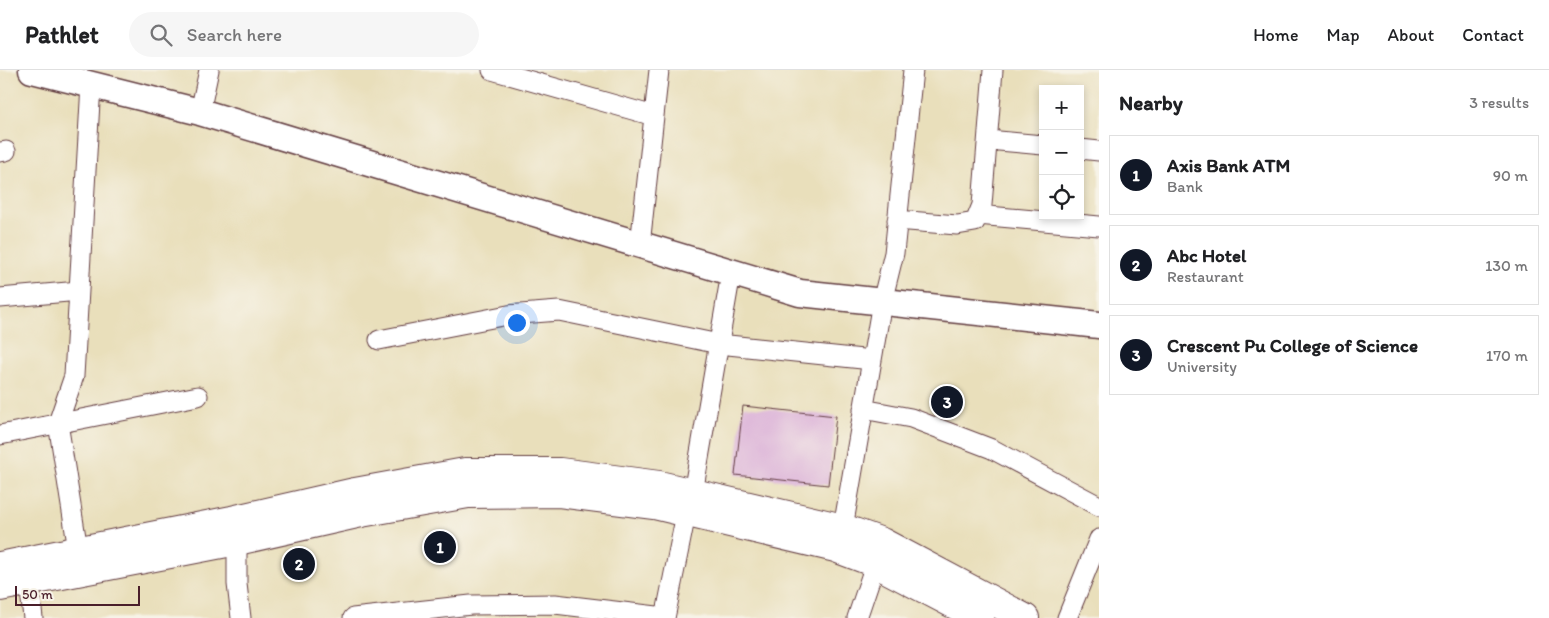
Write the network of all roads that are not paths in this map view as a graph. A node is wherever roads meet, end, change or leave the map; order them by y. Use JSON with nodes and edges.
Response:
{"nodes":[{"id":1,"x":32,"y":70,"type":"edge"},
{"id":2,"x":209,"y":70,"type":"edge"},
{"id":3,"x":492,"y":70,"type":"edge"},
{"id":4,"x":658,"y":70,"type":"edge"},
{"id":5,"x":913,"y":70,"type":"edge"},
{"id":6,"x":993,"y":70,"type":"edge"},
{"id":7,"x":59,"y":73,"type":"edge"},
{"id":8,"x":92,"y":85,"type":"junction"},
{"id":9,"x":200,"y":112,"type":"junction"},
{"id":10,"x":654,"y":116,"type":"junction"},
{"id":11,"x":988,"y":140,"type":"junction"},
{"id":12,"x":1039,"y":146,"type":"edge"},
{"id":13,"x":1084,"y":149,"type":"edge"},
{"id":14,"x":1099,"y":151,"type":"edge"},
{"id":15,"x":978,"y":215,"type":"junction"},
{"id":16,"x":897,"y":220,"type":"junction"},
{"id":17,"x":1099,"y":226,"type":"edge"},
{"id":18,"x":640,"y":245,"type":"junction"},
{"id":19,"x":731,"y":273,"type":"junction"},
{"id":20,"x":79,"y":291,"type":"junction"},
{"id":21,"x":0,"y":298,"type":"edge"},
{"id":22,"x":882,"y":302,"type":"junction"},
{"id":23,"x":1099,"y":325,"type":"edge"},
{"id":24,"x":379,"y":340,"type":"dead end"},
{"id":25,"x":719,"y":344,"type":"junction"},
{"id":26,"x":872,"y":360,"type":"junction"},
{"id":27,"x":198,"y":396,"type":"dead end"},
{"id":28,"x":863,"y":409,"type":"junction"},
{"id":29,"x":58,"y":423,"type":"junction"},
{"id":30,"x":0,"y":436,"type":"edge"},
{"id":31,"x":690,"y":504,"type":"junction"},
{"id":32,"x":1099,"y":506,"type":"edge"},
{"id":33,"x":843,"y":528,"type":"junction"},
{"id":34,"x":1099,"y":539,"type":"edge"},
{"id":35,"x":238,"y":541,"type":"junction"},
{"id":36,"x":78,"y":550,"type":"junction"},
{"id":37,"x":879,"y":552,"type":"junction"},
{"id":38,"x":0,"y":566,"type":"edge"},
{"id":39,"x":29,"y":581,"type":"junction"},
{"id":40,"x":0,"y":588,"type":"edge"},
{"id":41,"x":33,"y":618,"type":"edge"},
{"id":42,"x":241,"y":618,"type":"edge"},
{"id":43,"x":353,"y":618,"type":"edge"},
{"id":44,"x":665,"y":618,"type":"edge"},
{"id":45,"x":857,"y":618,"type":"edge"},
{"id":46,"x":980,"y":618,"type":"edge"},
{"id":47,"x":1025,"y":618,"type":"edge"},
{"id":48,"x":1067,"y":618,"type":"edge"}],
"edges":[{"from":1,"to":7,"type":"street"},
{"from":2,"to":9,"type":"street"},
{"from":3,"to":10,"type":"street"},
{"from":4,"to":10,"type":"street"},
{"from":5,"to":16,"type":"street"},
{"from":6,"to":11,"type":"street"},
{"from":7,"to":8,"type":"street"},
{"from":8,"to":9,"type":"street"},
{"from":8,"to":20,"type":"street"},
{"from":9,"to":18,"type":"street"},
{"from":10,"to":18,"type":"street"},
{"from":11,"to":12,"type":"street"},
{"from":11,"to":15,"type":"street"},
{"from":13,"to":14,"type":"street"},
{"from":15,"to":16,"type":"street"},
{"from":15,"to":17,"type":"street"},
{"from":16,"to":22,"type":"street"},
{"from":18,"to":19,"type":"street"},
{"from":19,"to":22,"type":"street"},
{"from":19,"to":25,"type":"street"},
{"from":20,"to":21,"type":"street"},
{"from":20,"to":29,"type":"street"},
{"from":22,"to":23,"type":"street"},
{"from":22,"to":26,"type":"street"},
{"from":24,"to":25,"type":"street"},
{"from":25,"to":26,"type":"street"},
{"from":25,"to":31,"type":"street"},
{"from":26,"to":28,"type":"street"},
{"from":27,"to":29,"type":"street"},
{"from":28,"to":32,"type":"street"},
{"from":28,"to":33,"type":"street"},
{"from":29,"to":30,"type":"street"},
{"from":29,"to":36,"type":"street"},
{"from":31,"to":33,"type":"main road"},
{"from":31,"to":35,"type":"main road"},
{"from":31,"to":36,"type":"main road"},
{"from":31,"to":37,"type":"main road"},
{"from":31,"to":44,"type":"street"},
{"from":33,"to":37,"type":"main road"},
{"from":34,"to":48,"type":"street"},
{"from":35,"to":39,"type":"main road"},
{"from":35,"to":42,"type":"street"},
{"from":36,"to":38,"type":"main road"},
{"from":37,"to":45,"type":"street"},
{"from":37,"to":46,"type":"main road"},
{"from":37,"to":47,"type":"main road"},
{"from":39,"to":40,"type":"main road"},
{"from":39,"to":41,"type":"street"},
{"from":43,"to":44,"type":"street"}]}
